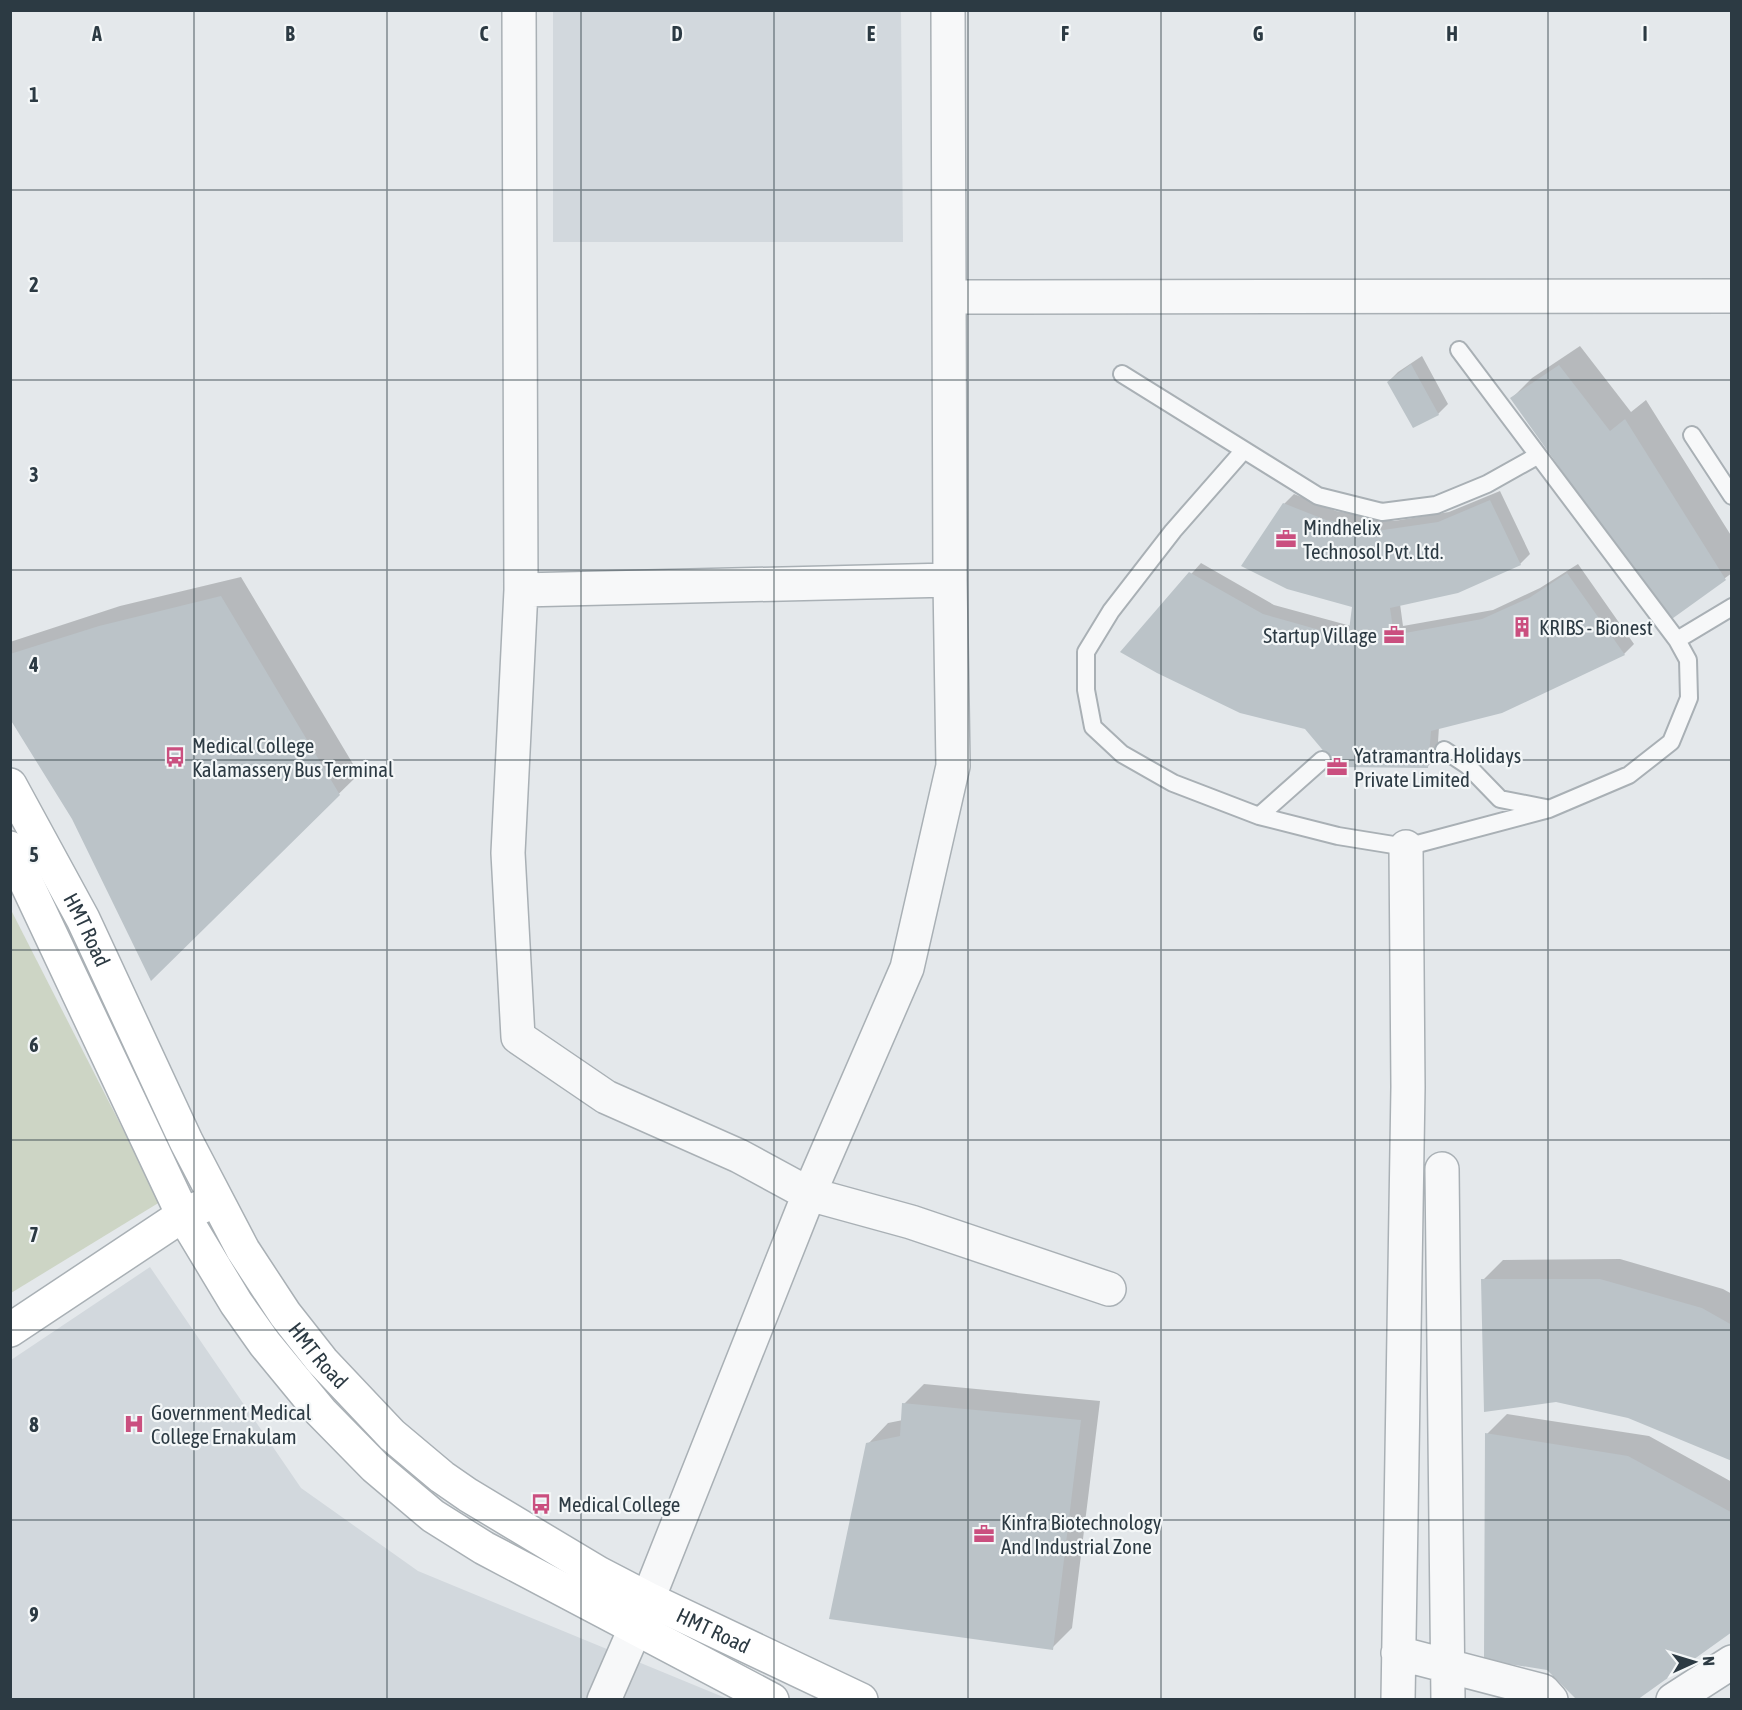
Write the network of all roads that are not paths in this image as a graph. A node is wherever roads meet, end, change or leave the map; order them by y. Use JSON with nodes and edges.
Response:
{"nodes":[{"id":1,"x":519,"y":10,"type":"edge"},
{"id":2,"x":948,"y":10,"type":"edge"},
{"id":3,"x":1731,"y":296,"type":"edge"},
{"id":4,"x":950,"y":297,"type":"junction"},
{"id":5,"x":1459,"y":350,"type":"dead end"},
{"id":6,"x":1122,"y":374,"type":"dead end"},
{"id":7,"x":1692,"y":435,"type":"dead end"},
{"id":8,"x":1244,"y":450,"type":"junction"},
{"id":9,"x":1537,"y":456,"type":"junction"},
{"id":10,"x":1731,"y":496,"type":"edge"},
{"id":11,"x":950,"y":580,"type":"junction"},
{"id":12,"x":521,"y":590,"type":"junction"},
{"id":13,"x":1731,"y":607,"type":"edge"},
{"id":14,"x":1677,"y":640,"type":"junction"},
{"id":15,"x":1444,"y":750,"type":"dead end"},
{"id":16,"x":1322,"y":760,"type":"dead end"},
{"id":17,"x":10,"y":785,"type":"edge"},
{"id":18,"x":1550,"y":809,"type":"junction"},
{"id":19,"x":1259,"y":816,"type":"junction"},
{"id":20,"x":10,"y":848,"type":"edge"},
{"id":21,"x":1406,"y":848,"type":"junction"},
{"id":22,"x":1442,"y":1169,"type":"dead end"},
{"id":23,"x":809,"y":1194,"type":"junction"},
{"id":24,"x":216,"y":1200,"type":"junction"},
{"id":25,"x":183,"y":1215,"type":"junction"},
{"id":26,"x":1109,"y":1289,"type":"dead end"},
{"id":27,"x":10,"y":1330,"type":"edge"},
{"id":28,"x":641,"y":1614,"type":"junction"},
{"id":29,"x":1398,"y":1653,"type":"junction"},
{"id":30,"x":1731,"y":1662,"type":"edge"},
{"id":31,"x":1447,"y":1665,"type":"junction"},
{"id":32,"x":604,"y":1700,"type":"edge"},
{"id":33,"x":772,"y":1700,"type":"edge"},
{"id":34,"x":861,"y":1700,"type":"edge"},
{"id":35,"x":1398,"y":1700,"type":"edge"},
{"id":36,"x":1448,"y":1700,"type":"edge"},
{"id":37,"x":1551,"y":1700,"type":"edge"},
{"id":38,"x":1673,"y":1700,"type":"edge"}],
"edges":[{"from":1,"to":12,"type":"street"},
{"from":2,"to":4,"type":"street"},
{"from":3,"to":4,"type":"street"},
{"from":4,"to":11,"type":"street"},
{"from":5,"to":9,"type":"lane"},
{"from":6,"to":8,"type":"lane"},
{"from":7,"to":10,"type":"lane"},
{"from":8,"to":9,"type":"lane"},
{"from":8,"to":19,"type":"lane"},
{"from":9,"to":14,"type":"lane"},
{"from":11,"to":12,"type":"street"},
{"from":11,"to":23,"type":"street"},
{"from":12,"to":23,"type":"street"},
{"from":13,"to":14,"type":"lane"},
{"from":14,"to":18,"type":"lane"},
{"from":15,"to":18,"type":"lane"},
{"from":16,"to":19,"type":"lane"},
{"from":17,"to":24,"type":"main road","name":"HMT Road"},
{"from":18,"to":21,"type":"lane"},
{"from":19,"to":21,"type":"lane"},
{"from":20,"to":25,"type":"main road","name":"HMT Road"},
{"from":21,"to":29,"type":"street"},
{"from":22,"to":31,"type":"street"},
{"from":23,"to":26,"type":"street"},
{"from":23,"to":28,"type":"street"},
{"from":24,"to":25,"type":"main road"},
{"from":24,"to":28,"type":"main road","name":"HMT Road"},
{"from":25,"to":27,"type":"main road"},
{"from":25,"to":28,"type":"main road","name":"HMT Road"},
{"from":28,"to":32,"type":"street"},
{"from":28,"to":33,"type":"main road","name":"HMT Road"},
{"from":28,"to":34,"type":"main road","name":"HMT Road"},
{"from":29,"to":31,"type":"street"},
{"from":29,"to":35,"type":"street"},
{"from":30,"to":38,"type":"street"},
{"from":31,"to":36,"type":"street"},
{"from":31,"to":37,"type":"street"}]}
